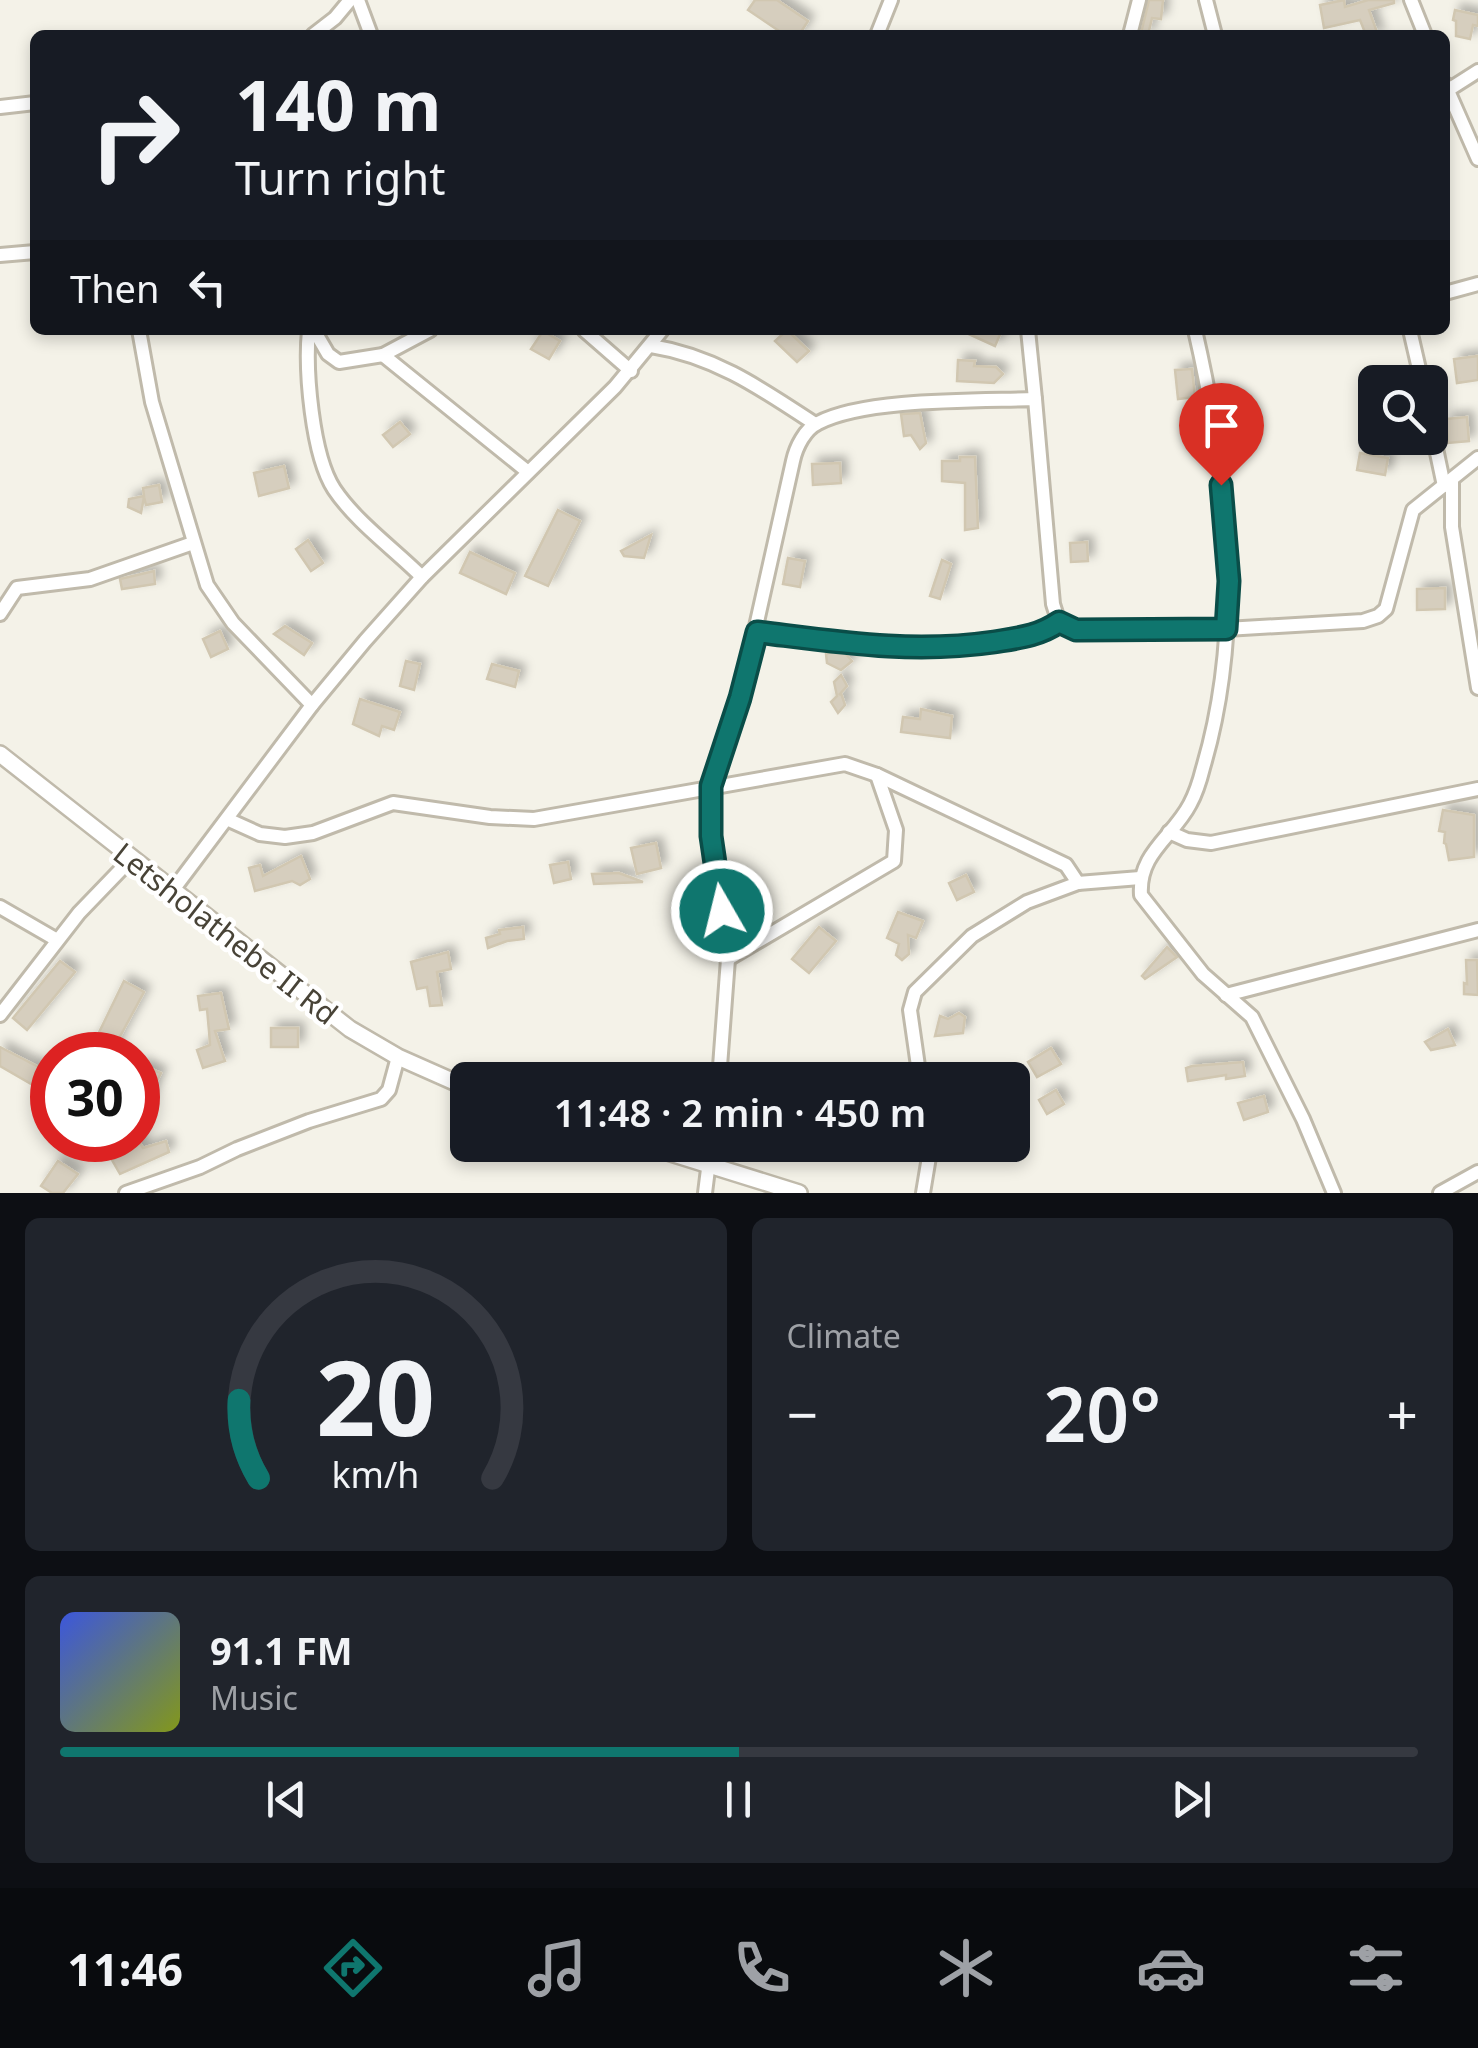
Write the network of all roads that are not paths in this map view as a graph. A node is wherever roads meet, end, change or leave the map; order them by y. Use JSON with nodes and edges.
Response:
{"nodes":[{"id":1,"x":350,"y":0,"type":"edge"},
{"id":2,"x":358,"y":0,"type":"edge"},
{"id":3,"x":891,"y":0,"type":"edge"},
{"id":4,"x":1139,"y":0,"type":"edge"},
{"id":5,"x":1206,"y":0,"type":"edge"},
{"id":6,"x":1412,"y":0,"type":"edge"},
{"id":7,"x":319,"y":30,"type":"edge"},
{"id":8,"x":369,"y":30,"type":"edge"},
{"id":9,"x":879,"y":30,"type":"edge"},
{"id":10,"x":1131,"y":30,"type":"edge"},
{"id":11,"x":1214,"y":30,"type":"edge"},
{"id":12,"x":1422,"y":30,"type":"edge"},
{"id":13,"x":1478,"y":71,"type":"edge"},
{"id":14,"x":1450,"y":87,"type":"edge"},
{"id":15,"x":1450,"y":98,"type":"edge"},
{"id":16,"x":30,"y":104,"type":"edge"},
{"id":17,"x":0,"y":106,"type":"edge"},
{"id":18,"x":1478,"y":159,"type":"edge"},
{"id":19,"x":30,"y":253,"type":"edge"},
{"id":20,"x":0,"y":256,"type":"edge"},
{"id":21,"x":1478,"y":284,"type":"edge"},
{"id":22,"x":1450,"y":291,"type":"edge"},
{"id":23,"x":140,"y":335,"type":"edge"},
{"id":24,"x":311,"y":335,"type":"edge"},
{"id":25,"x":316,"y":335,"type":"edge"},
{"id":26,"x":420,"y":335,"type":"edge"},
{"id":27,"x":590,"y":335,"type":"edge"},
{"id":28,"x":658,"y":335,"type":"edge"},
{"id":29,"x":1029,"y":335,"type":"edge"},
{"id":30,"x":1196,"y":335,"type":"edge"},
{"id":31,"x":1411,"y":335,"type":"edge"},
{"id":32,"x":650,"y":346,"type":"junction"},
{"id":33,"x":383,"y":354,"type":"junction"},
{"id":34,"x":1418,"y":365,"type":"edge"},
{"id":35,"x":630,"y":371,"type":"junction"},
{"id":36,"x":1035,"y":399,"type":"junction"},
{"id":37,"x":814,"y":424,"type":"junction"},
{"id":38,"x":1440,"y":455,"type":"edge"},
{"id":39,"x":1478,"y":458,"type":"edge"},
{"id":40,"x":528,"y":472,"type":"junction"},
{"id":41,"x":1448,"y":484,"type":"junction"},
{"id":42,"x":193,"y":544,"type":"junction"},
{"id":43,"x":422,"y":577,"type":"junction"},
{"id":44,"x":0,"y":614,"type":"edge"},
{"id":45,"x":1059,"y":622,"type":"junction"},
{"id":46,"x":1226,"y":629,"type":"junction"},
{"id":47,"x":757,"y":632,"type":"junction"},
{"id":48,"x":1478,"y":688,"type":"edge"},
{"id":49,"x":312,"y":705,"type":"junction"},
{"id":50,"x":0,"y":754,"type":"edge"},
{"id":51,"x":877,"y":775,"type":"junction"},
{"id":52,"x":711,"y":786,"type":"junction"},
{"id":53,"x":1478,"y":789,"type":"edge"},
{"id":54,"x":229,"y":820,"type":"junction"},
{"id":55,"x":1168,"y":832,"type":"junction"},
{"id":56,"x":131,"y":859,"type":"junction"},
{"id":57,"x":1140,"y":878,"type":"junction"},
{"id":58,"x":1078,"y":883,"type":"junction"},
{"id":59,"x":173,"y":890,"type":"junction"},
{"id":60,"x":0,"y":907,"type":"edge"},
{"id":61,"x":1478,"y":930,"type":"edge"},
{"id":62,"x":58,"y":940,"type":"junction"},
{"id":63,"x":728,"y":958,"type":"junction"},
{"id":64,"x":1226,"y":995,"type":"junction"},
{"id":65,"x":0,"y":1016,"type":"edge"},
{"id":66,"x":398,"y":1058,"type":"junction"},
{"id":67,"x":719,"y":1062,"type":"edge"},
{"id":68,"x":917,"y":1062,"type":"edge"},
{"id":69,"x":450,"y":1080,"type":"edge"},
{"id":70,"x":702,"y":1162,"type":"edge"},
{"id":71,"x":928,"y":1162,"type":"edge"},
{"id":72,"x":709,"y":1164,"type":"junction"},
{"id":73,"x":1478,"y":1172,"type":"edge"},
{"id":74,"x":148,"y":1189,"type":"edge"},
{"id":75,"x":126,"y":1193,"type":"edge"},
{"id":76,"x":705,"y":1193,"type":"edge"},
{"id":77,"x":798,"y":1193,"type":"edge"},
{"id":78,"x":923,"y":1193,"type":"edge"},
{"id":79,"x":1334,"y":1193,"type":"edge"},
{"id":80,"x":1440,"y":1193,"type":"edge"}],
"edges":[{"from":1,"to":7,"type":"street"},
{"from":2,"to":8,"type":"street"},
{"from":3,"to":9,"type":"street"},
{"from":4,"to":10,"type":"street"},
{"from":5,"to":11,"type":"street"},
{"from":6,"to":12,"type":"street"},
{"from":13,"to":14,"type":"street"},
{"from":15,"to":18,"type":"street"},
{"from":16,"to":17,"type":"street"},
{"from":19,"to":20,"type":"street"},
{"from":21,"to":22,"type":"street"},
{"from":23,"to":42,"type":"street"},
{"from":24,"to":43,"type":"street"},
{"from":25,"to":33,"type":"street"},
{"from":26,"to":33,"type":"street"},
{"from":27,"to":35,"type":"street"},
{"from":28,"to":32,"type":"street"},
{"from":29,"to":36,"type":"street"},
{"from":30,"to":46,"type":"street"},
{"from":31,"to":34,"type":"street"},
{"from":32,"to":35,"type":"street"},
{"from":32,"to":37,"type":"street"},
{"from":33,"to":40,"type":"street"},
{"from":35,"to":40,"type":"street"},
{"from":36,"to":37,"type":"street"},
{"from":36,"to":45,"type":"street"},
{"from":37,"to":47,"type":"street"},
{"from":38,"to":41,"type":"street"},
{"from":39,"to":41,"type":"street"},
{"from":40,"to":43,"type":"street"},
{"from":41,"to":46,"type":"street"},
{"from":41,"to":48,"type":"street"},
{"from":42,"to":44,"type":"street"},
{"from":42,"to":49,"type":"street"},
{"from":43,"to":49,"type":"street"},
{"from":45,"to":46,"type":"street"},
{"from":45,"to":47,"type":"street"},
{"from":46,"to":55,"type":"street"},
{"from":47,"to":52,"type":"street"},
{"from":49,"to":54,"type":"street"},
{"from":50,"to":56,"type":"street","name":"Letsholathebe II Rd"},
{"from":51,"to":52,"type":"street"},
{"from":51,"to":58,"type":"street"},
{"from":51,"to":63,"type":"street"},
{"from":52,"to":54,"type":"street"},
{"from":52,"to":63,"type":"street"},
{"from":53,"to":55,"type":"street"},
{"from":54,"to":59,"type":"street"},
{"from":55,"to":57,"type":"street"},
{"from":56,"to":59,"type":"street","name":"Letsholathebe II Rd"},
{"from":56,"to":62,"type":"street"},
{"from":57,"to":58,"type":"street"},
{"from":57,"to":64,"type":"street"},
{"from":58,"to":68,"type":"street"},
{"from":59,"to":66,"type":"street","name":"Letsholathebe II Rd"},
{"from":60,"to":62,"type":"street"},
{"from":61,"to":64,"type":"street"},
{"from":62,"to":65,"type":"street"},
{"from":63,"to":67,"type":"street"},
{"from":64,"to":79,"type":"street"},
{"from":66,"to":69,"type":"street","name":"Letsholathebe II Rd"},
{"from":66,"to":74,"type":"street"},
{"from":70,"to":72,"type":"street"},
{"from":71,"to":78,"type":"street"},
{"from":72,"to":76,"type":"street"},
{"from":72,"to":77,"type":"street"},
{"from":73,"to":80,"type":"street"},
{"from":74,"to":75,"type":"street"}]}
